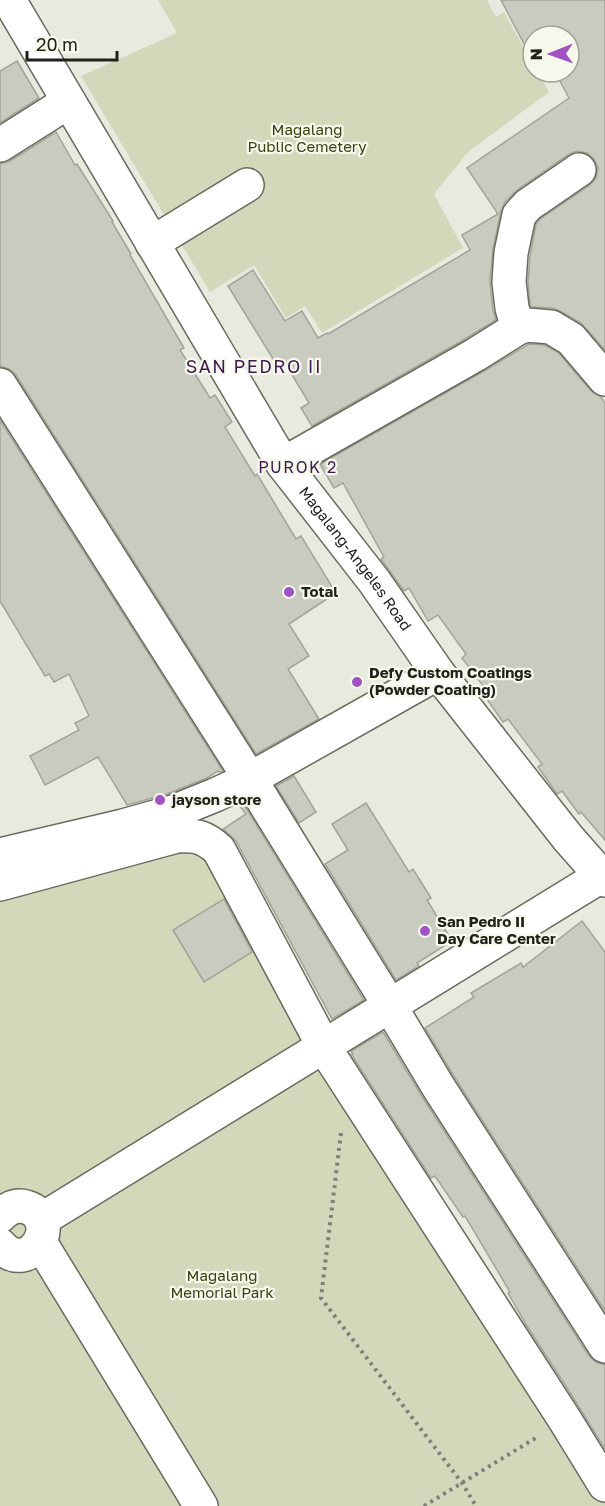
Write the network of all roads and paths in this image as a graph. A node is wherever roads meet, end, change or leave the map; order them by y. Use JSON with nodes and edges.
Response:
{"nodes":[{"id":1,"x":15,"y":2,"type":"edge"},
{"id":2,"x":68,"y":102,"type":"junction"},
{"id":3,"x":0,"y":145,"type":"edge"},
{"id":4,"x":579,"y":170,"type":"dead end"},
{"id":5,"x":247,"y":185,"type":"dead end"},
{"id":6,"x":152,"y":243,"type":"junction"},
{"id":7,"x":518,"y":328,"type":"junction"},
{"id":8,"x":605,"y":379,"type":"edge"},
{"id":9,"x":0,"y":385,"type":"edge"},
{"id":10,"x":283,"y":464,"type":"junction"},
{"id":11,"x":438,"y":673,"type":"junction"},
{"id":12,"x":250,"y":779,"type":"junction"},
{"id":13,"x":0,"y":855,"type":"edge"},
{"id":14,"x":603,"y":878,"type":"edge"},
{"id":15,"x":0,"y":884,"type":"edge"},
{"id":16,"x":390,"y":1006,"type":"junction"},
{"id":17,"x":324,"y":1047,"type":"junction"},
{"id":18,"x":347,"y":1083,"type":"junction"},
{"id":19,"x":0,"y":1216,"type":"edge"},
{"id":20,"x":40,"y":1231,"type":"junction"},
{"id":21,"x":0,"y":1245,"type":"edge"},
{"id":22,"x":605,"y":1346,"type":"edge"},
{"id":23,"x":565,"y":1420,"type":"junction"},
{"id":24,"x":462,"y":1483,"type":"junction"},
{"id":25,"x":605,"y":1485,"type":"edge"},
{"id":26,"x":201,"y":1506,"type":"edge"},
{"id":27,"x":424,"y":1506,"type":"edge"},
{"id":28,"x":476,"y":1506,"type":"edge"}],
"edges":[{"from":1,"to":2,"type":"street","name":"Magalang-Angeles Road"},
{"from":2,"to":3,"type":"street"},
{"from":2,"to":6,"type":"street","name":"Magalang-Angeles Road"},
{"from":4,"to":7,"type":"street"},
{"from":5,"to":6,"type":"street"},
{"from":6,"to":10,"type":"street","name":"Magalang-Angeles Road"},
{"from":7,"to":8,"type":"street"},
{"from":7,"to":10,"type":"street"},
{"from":9,"to":12,"type":"street"},
{"from":10,"to":11,"type":"street","name":"Magalang-Angeles Road"},
{"from":11,"to":12,"type":"street"},
{"from":11,"to":14,"type":"street","name":"Magalang-Angeles Road"},
{"from":12,"to":13,"type":"street"},
{"from":12,"to":16,"type":"street"},
{"from":14,"to":16,"type":"street"},
{"from":15,"to":17,"type":"street"},
{"from":16,"to":17,"type":"street"},
{"from":16,"to":22,"type":"street"},
{"from":17,"to":18,"type":"street"},
{"from":17,"to":20,"type":"street"},
{"from":18,"to":23,"type":"street"},
{"from":18,"to":24,"type":"path"},
{"from":19,"to":20,"type":"street"},
{"from":20,"to":21,"type":"street"},
{"from":20,"to":26,"type":"street"},
{"from":23,"to":24,"type":"path"},
{"from":23,"to":25,"type":"street"},
{"from":24,"to":27,"type":"path"},
{"from":24,"to":28,"type":"path"}]}
